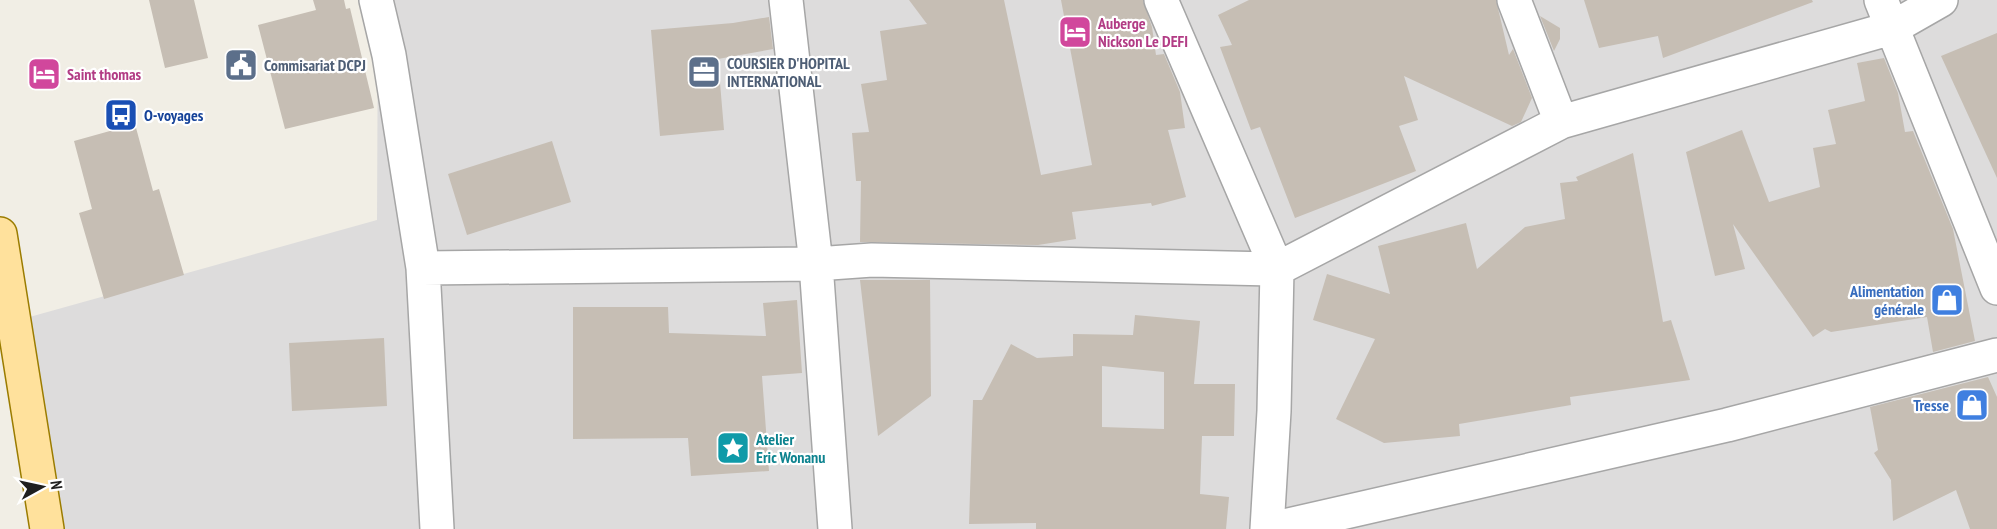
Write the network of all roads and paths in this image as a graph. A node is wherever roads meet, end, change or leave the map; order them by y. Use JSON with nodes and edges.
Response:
{"nodes":[{"id":1,"x":376,"y":0,"type":"edge"},
{"id":2,"x":786,"y":0,"type":"edge"},
{"id":3,"x":1161,"y":0,"type":"edge"},
{"id":4,"x":1514,"y":0,"type":"edge"},
{"id":5,"x":1941,"y":0,"type":"edge"},
{"id":6,"x":1887,"y":14,"type":"edge"},
{"id":7,"x":1561,"y":122,"type":"junction"},
{"id":8,"x":0,"y":234,"type":"edge"},
{"id":9,"x":816,"y":264,"type":"junction"},
{"id":10,"x":423,"y":268,"type":"junction"},
{"id":11,"x":1277,"y":269,"type":"junction"},
{"id":12,"x":1997,"y":288,"type":"edge"},
{"id":13,"x":1997,"y":355,"type":"edge"},
{"id":14,"x":47,"y":529,"type":"edge"},
{"id":15,"x":438,"y":529,"type":"edge"},
{"id":16,"x":835,"y":529,"type":"edge"},
{"id":17,"x":1269,"y":529,"type":"edge"}],
"edges":[{"from":1,"to":10,"type":"street"},
{"from":2,"to":9,"type":"street"},
{"from":3,"to":11,"type":"street"},
{"from":4,"to":7,"type":"street"},
{"from":5,"to":6,"type":"street"},
{"from":6,"to":7,"type":"street"},
{"from":6,"to":12,"type":"street"},
{"from":7,"to":11,"type":"street"},
{"from":8,"to":14,"type":"main road"},
{"from":9,"to":10,"type":"street"},
{"from":9,"to":11,"type":"street"},
{"from":9,"to":16,"type":"street"},
{"from":10,"to":15,"type":"street"},
{"from":11,"to":17,"type":"street"},
{"from":13,"to":17,"type":"street"}]}
